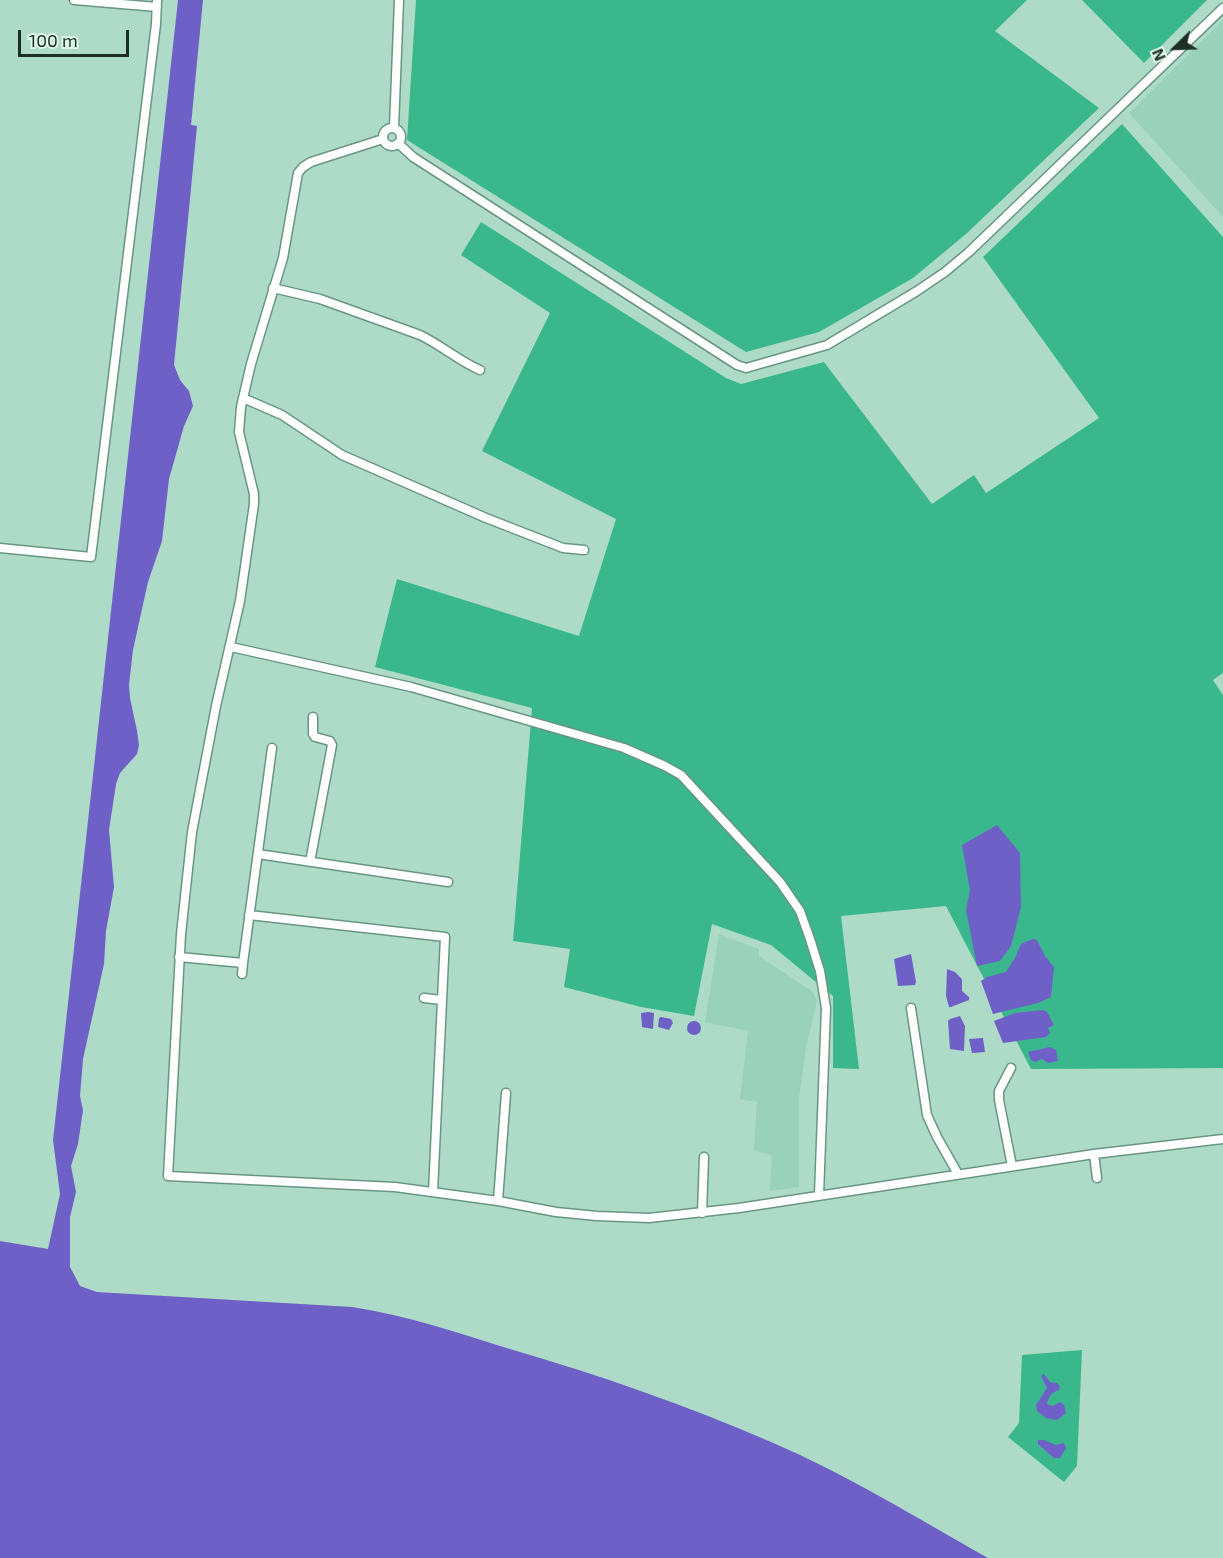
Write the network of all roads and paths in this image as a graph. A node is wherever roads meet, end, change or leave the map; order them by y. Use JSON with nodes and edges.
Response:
{"nodes":[{"id":1,"x":74,"y":0,"type":"edge"},
{"id":2,"x":399,"y":0,"type":"edge"},
{"id":3,"x":157,"y":3,"type":"edge"},
{"id":4,"x":1223,"y":8,"type":"edge"},
{"id":5,"x":394,"y":128,"type":"junction"},
{"id":6,"x":383,"y":139,"type":"junction"},
{"id":7,"x":398,"y":143,"type":"junction"},
{"id":8,"x":273,"y":288,"type":"junction"},
{"id":9,"x":480,"y":370,"type":"dead end"},
{"id":10,"x":243,"y":398,"type":"junction"},
{"id":11,"x":0,"y":548,"type":"edge"},
{"id":12,"x":584,"y":550,"type":"dead end"},
{"id":13,"x":231,"y":647,"type":"junction"},
{"id":14,"x":313,"y":717,"type":"dead end"},
{"id":15,"x":272,"y":748,"type":"dead end"},
{"id":16,"x":258,"y":854,"type":"junction"},
{"id":17,"x":310,"y":862,"type":"junction"},
{"id":18,"x":448,"y":882,"type":"dead end"},
{"id":19,"x":249,"y":915,"type":"junction"},
{"id":20,"x":179,"y":957,"type":"junction"},
{"id":21,"x":243,"y":963,"type":"junction"},
{"id":22,"x":242,"y":974,"type":"dead end"},
{"id":23,"x":424,"y":998,"type":"dead end"},
{"id":24,"x":442,"y":1000,"type":"junction"},
{"id":25,"x":911,"y":1008,"type":"dead end"},
{"id":26,"x":1011,"y":1068,"type":"dead end"},
{"id":27,"x":506,"y":1093,"type":"dead end"},
{"id":28,"x":1223,"y":1139,"type":"edge"},
{"id":29,"x":1094,"y":1154,"type":"junction"},
{"id":30,"x":704,"y":1157,"type":"dead end"},
{"id":31,"x":1012,"y":1166,"type":"junction"},
{"id":32,"x":958,"y":1174,"type":"junction"},
{"id":33,"x":1097,"y":1178,"type":"dead end"},
{"id":34,"x":433,"y":1192,"type":"junction"},
{"id":35,"x":819,"y":1195,"type":"junction"},
{"id":36,"x":498,"y":1201,"type":"junction"},
{"id":37,"x":702,"y":1213,"type":"junction"}],
"edges":[{"from":1,"to":3,"type":"street"},
{"from":2,"to":5,"type":"street"},
{"from":3,"to":11,"type":"street"},
{"from":4,"to":7,"type":"street"},
{"from":5,"to":6,"type":"street"},
{"from":5,"to":7,"type":"street"},
{"from":6,"to":7,"type":"street"},
{"from":6,"to":8,"type":"street"},
{"from":8,"to":9,"type":"street"},
{"from":8,"to":10,"type":"street"},
{"from":10,"to":12,"type":"street"},
{"from":10,"to":13,"type":"street"},
{"from":13,"to":20,"type":"street"},
{"from":13,"to":35,"type":"street"},
{"from":14,"to":17,"type":"street"},
{"from":15,"to":16,"type":"street"},
{"from":16,"to":17,"type":"street"},
{"from":16,"to":19,"type":"street"},
{"from":17,"to":18,"type":"street"},
{"from":19,"to":21,"type":"street"},
{"from":19,"to":24,"type":"street"},
{"from":20,"to":21,"type":"street"},
{"from":20,"to":34,"type":"street"},
{"from":21,"to":22,"type":"street"},
{"from":23,"to":24,"type":"street"},
{"from":24,"to":34,"type":"street"},
{"from":25,"to":32,"type":"street"},
{"from":26,"to":31,"type":"street"},
{"from":27,"to":36,"type":"street"},
{"from":28,"to":29,"type":"street"},
{"from":29,"to":31,"type":"street"},
{"from":29,"to":33,"type":"street"},
{"from":30,"to":37,"type":"street"},
{"from":31,"to":32,"type":"street"},
{"from":32,"to":35,"type":"street"},
{"from":34,"to":36,"type":"street"},
{"from":35,"to":37,"type":"street"},
{"from":36,"to":37,"type":"street"}]}
